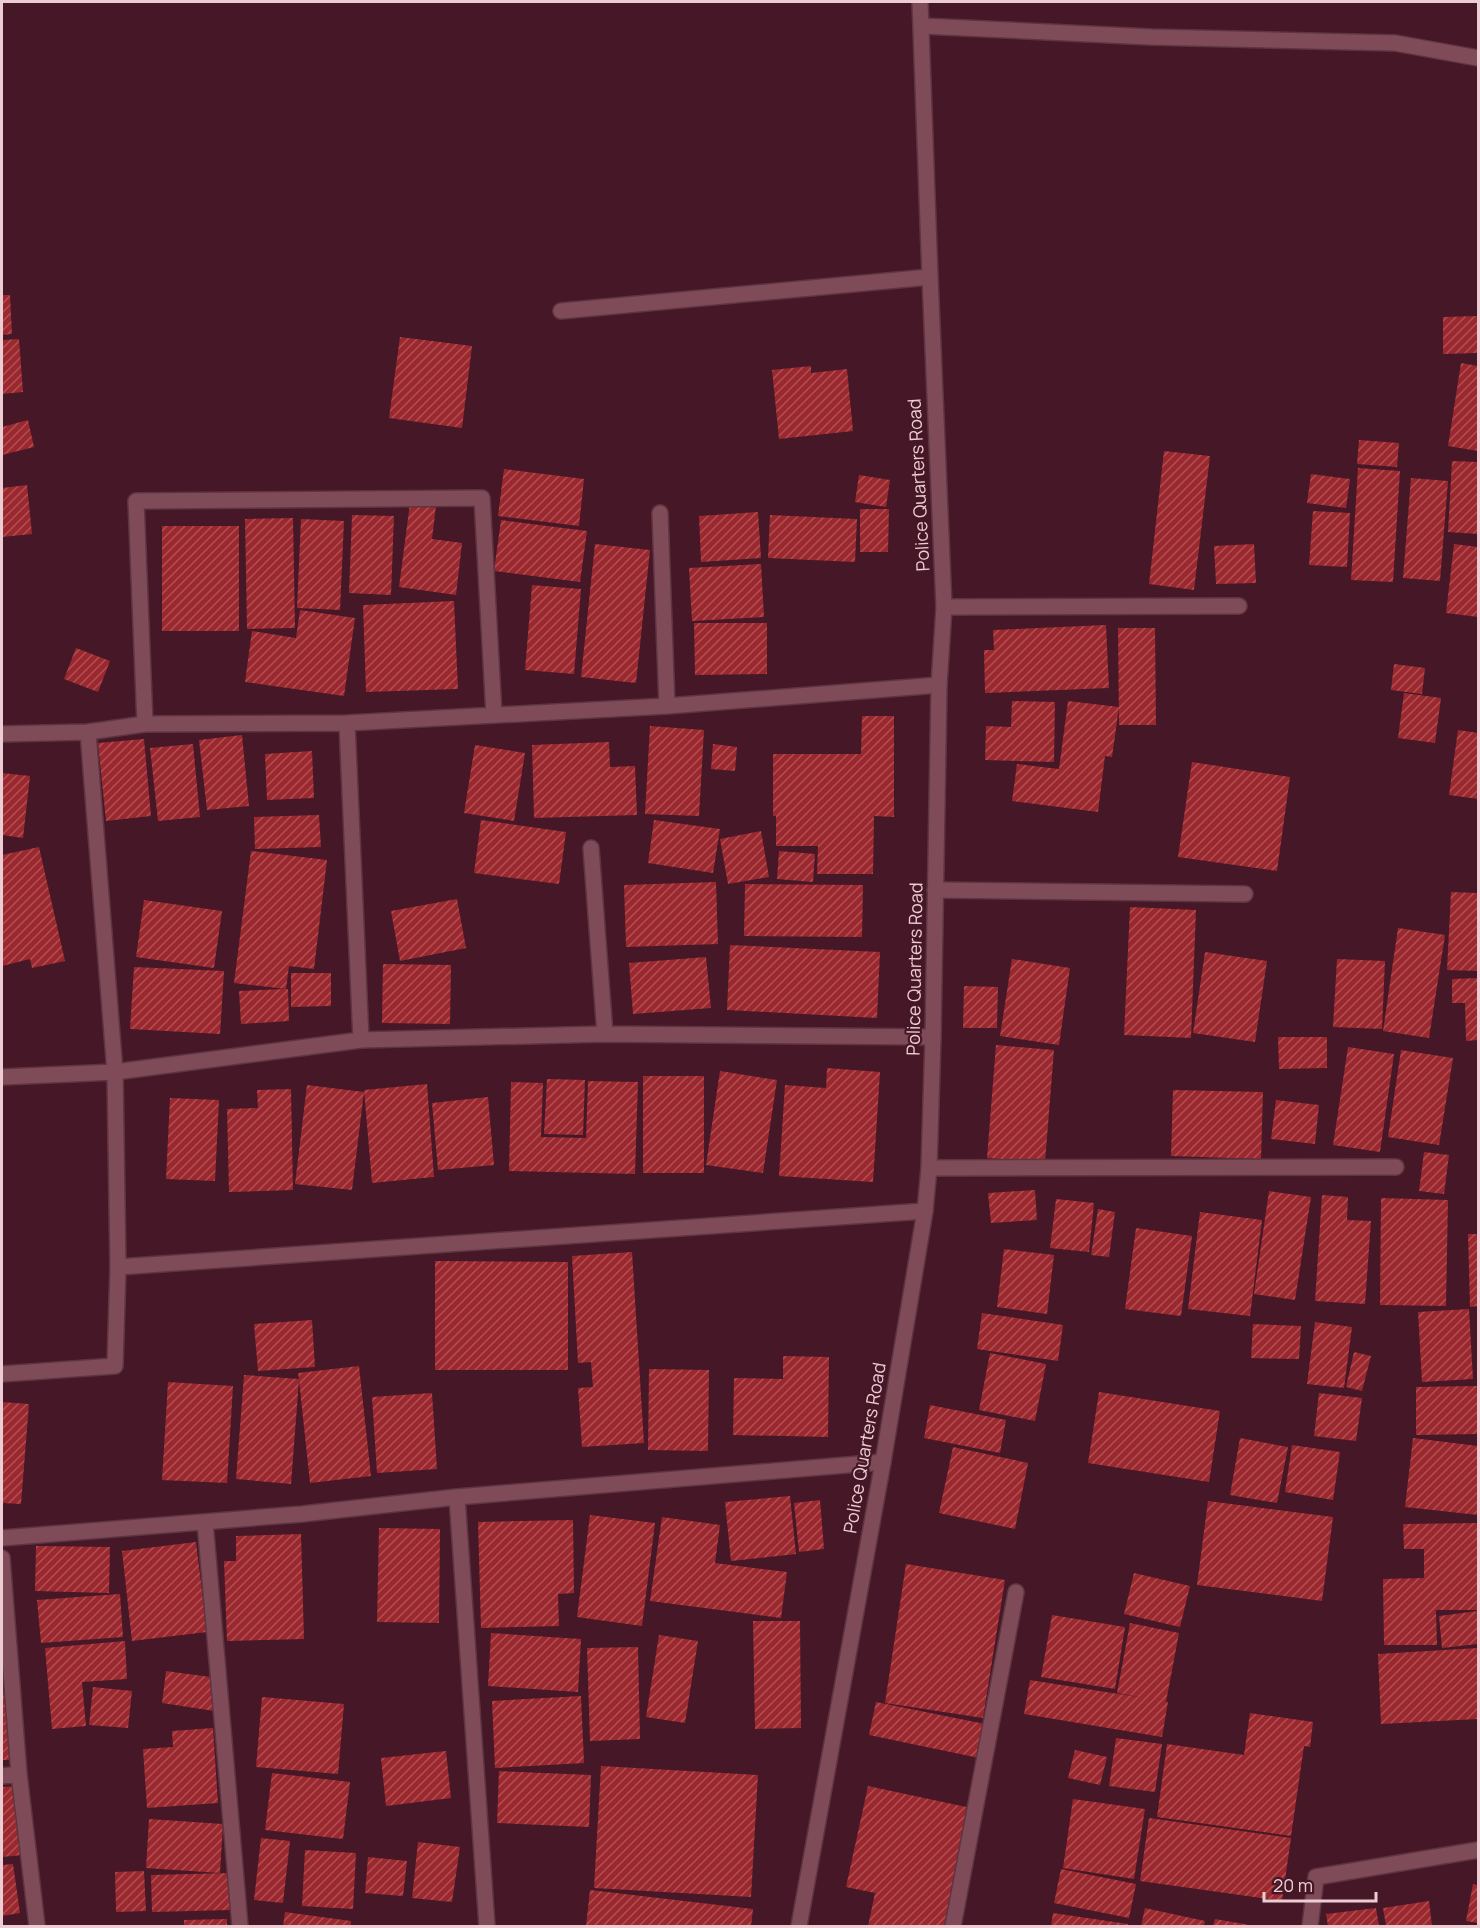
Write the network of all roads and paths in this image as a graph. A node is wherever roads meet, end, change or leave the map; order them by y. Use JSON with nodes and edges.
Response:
{"nodes":[{"id":1,"x":920,"y":2,"type":"edge"},
{"id":2,"x":922,"y":26,"type":"junction"},
{"id":3,"x":1479,"y":58,"type":"edge"},
{"id":4,"x":930,"y":277,"type":"junction"},
{"id":5,"x":561,"y":311,"type":"dead end"},
{"id":6,"x":660,"y":513,"type":"dead end"},
{"id":7,"x":1239,"y":606,"type":"dead end"},
{"id":8,"x":944,"y":607,"type":"junction"},
{"id":9,"x":939,"y":685,"type":"junction"},
{"id":10,"x":667,"y":706,"type":"junction"},
{"id":11,"x":494,"y":715,"type":"junction"},
{"id":12,"x":347,"y":723,"type":"junction"},
{"id":13,"x":145,"y":724,"type":"junction"},
{"id":14,"x":88,"y":732,"type":"junction"},
{"id":15,"x":2,"y":734,"type":"edge"},
{"id":16,"x":591,"y":848,"type":"dead end"},
{"id":17,"x":935,"y":890,"type":"junction"},
{"id":18,"x":1245,"y":894,"type":"dead end"},
{"id":19,"x":605,"y":1034,"type":"junction"},
{"id":20,"x":933,"y":1037,"type":"junction"},
{"id":21,"x":361,"y":1040,"type":"junction"},
{"id":22,"x":115,"y":1072,"type":"junction"},
{"id":23,"x":2,"y":1077,"type":"edge"},
{"id":24,"x":1396,"y":1167,"type":"dead end"},
{"id":25,"x":929,"y":1168,"type":"junction"},
{"id":26,"x":925,"y":1211,"type":"junction"},
{"id":27,"x":118,"y":1267,"type":"junction"},
{"id":28,"x":2,"y":1374,"type":"edge"},
{"id":29,"x":883,"y":1462,"type":"junction"},
{"id":30,"x":457,"y":1497,"type":"junction"},
{"id":31,"x":205,"y":1522,"type":"junction"},
{"id":32,"x":2,"y":1538,"type":"edge"},
{"id":33,"x":2,"y":1558,"type":"edge"},
{"id":34,"x":1016,"y":1592,"type":"dead end"},
{"id":35,"x":19,"y":1774,"type":"junction"},
{"id":36,"x":2,"y":1776,"type":"edge"},
{"id":37,"x":1479,"y":1850,"type":"edge"},
{"id":38,"x":37,"y":1926,"type":"edge"},
{"id":39,"x":240,"y":1926,"type":"edge"},
{"id":40,"x":487,"y":1926,"type":"edge"},
{"id":41,"x":799,"y":1926,"type":"edge"},
{"id":42,"x":953,"y":1926,"type":"edge"},
{"id":43,"x":1310,"y":1926,"type":"edge"}],
"edges":[{"from":1,"to":2,"type":"street","name":"Police Quarters Road"},
{"from":2,"to":3,"type":"street"},
{"from":2,"to":4,"type":"street","name":"Police Quarters Road"},
{"from":4,"to":5,"type":"street"},
{"from":4,"to":8,"type":"street","name":"Police Quarters Road"},
{"from":6,"to":10,"type":"street"},
{"from":7,"to":8,"type":"street"},
{"from":8,"to":9,"type":"street","name":"Police Quarters Road"},
{"from":9,"to":10,"type":"street"},
{"from":9,"to":17,"type":"street","name":"Police Quarters Road"},
{"from":10,"to":11,"type":"street"},
{"from":11,"to":12,"type":"street"},
{"from":11,"to":13,"type":"street"},
{"from":12,"to":13,"type":"street"},
{"from":12,"to":21,"type":"street"},
{"from":13,"to":14,"type":"street"},
{"from":14,"to":15,"type":"street"},
{"from":14,"to":22,"type":"street"},
{"from":16,"to":19,"type":"street"},
{"from":17,"to":18,"type":"street"},
{"from":17,"to":20,"type":"street","name":"Police Quarters Road"},
{"from":19,"to":20,"type":"street"},
{"from":19,"to":21,"type":"street"},
{"from":20,"to":25,"type":"street","name":"Police Quarters Road"},
{"from":21,"to":22,"type":"street"},
{"from":22,"to":23,"type":"street"},
{"from":22,"to":27,"type":"street"},
{"from":24,"to":25,"type":"street"},
{"from":25,"to":26,"type":"street","name":"Police Quarters Road"},
{"from":26,"to":27,"type":"street"},
{"from":26,"to":29,"type":"street","name":"Police Quarters Road"},
{"from":27,"to":28,"type":"street"},
{"from":29,"to":30,"type":"street"},
{"from":29,"to":41,"type":"street","name":"Police Quarters Road"},
{"from":30,"to":31,"type":"street"},
{"from":30,"to":40,"type":"street"},
{"from":31,"to":32,"type":"street"},
{"from":31,"to":39,"type":"street"},
{"from":33,"to":35,"type":"street"},
{"from":34,"to":42,"type":"street"},
{"from":35,"to":36,"type":"street"},
{"from":35,"to":38,"type":"street"},
{"from":37,"to":43,"type":"street"}]}
